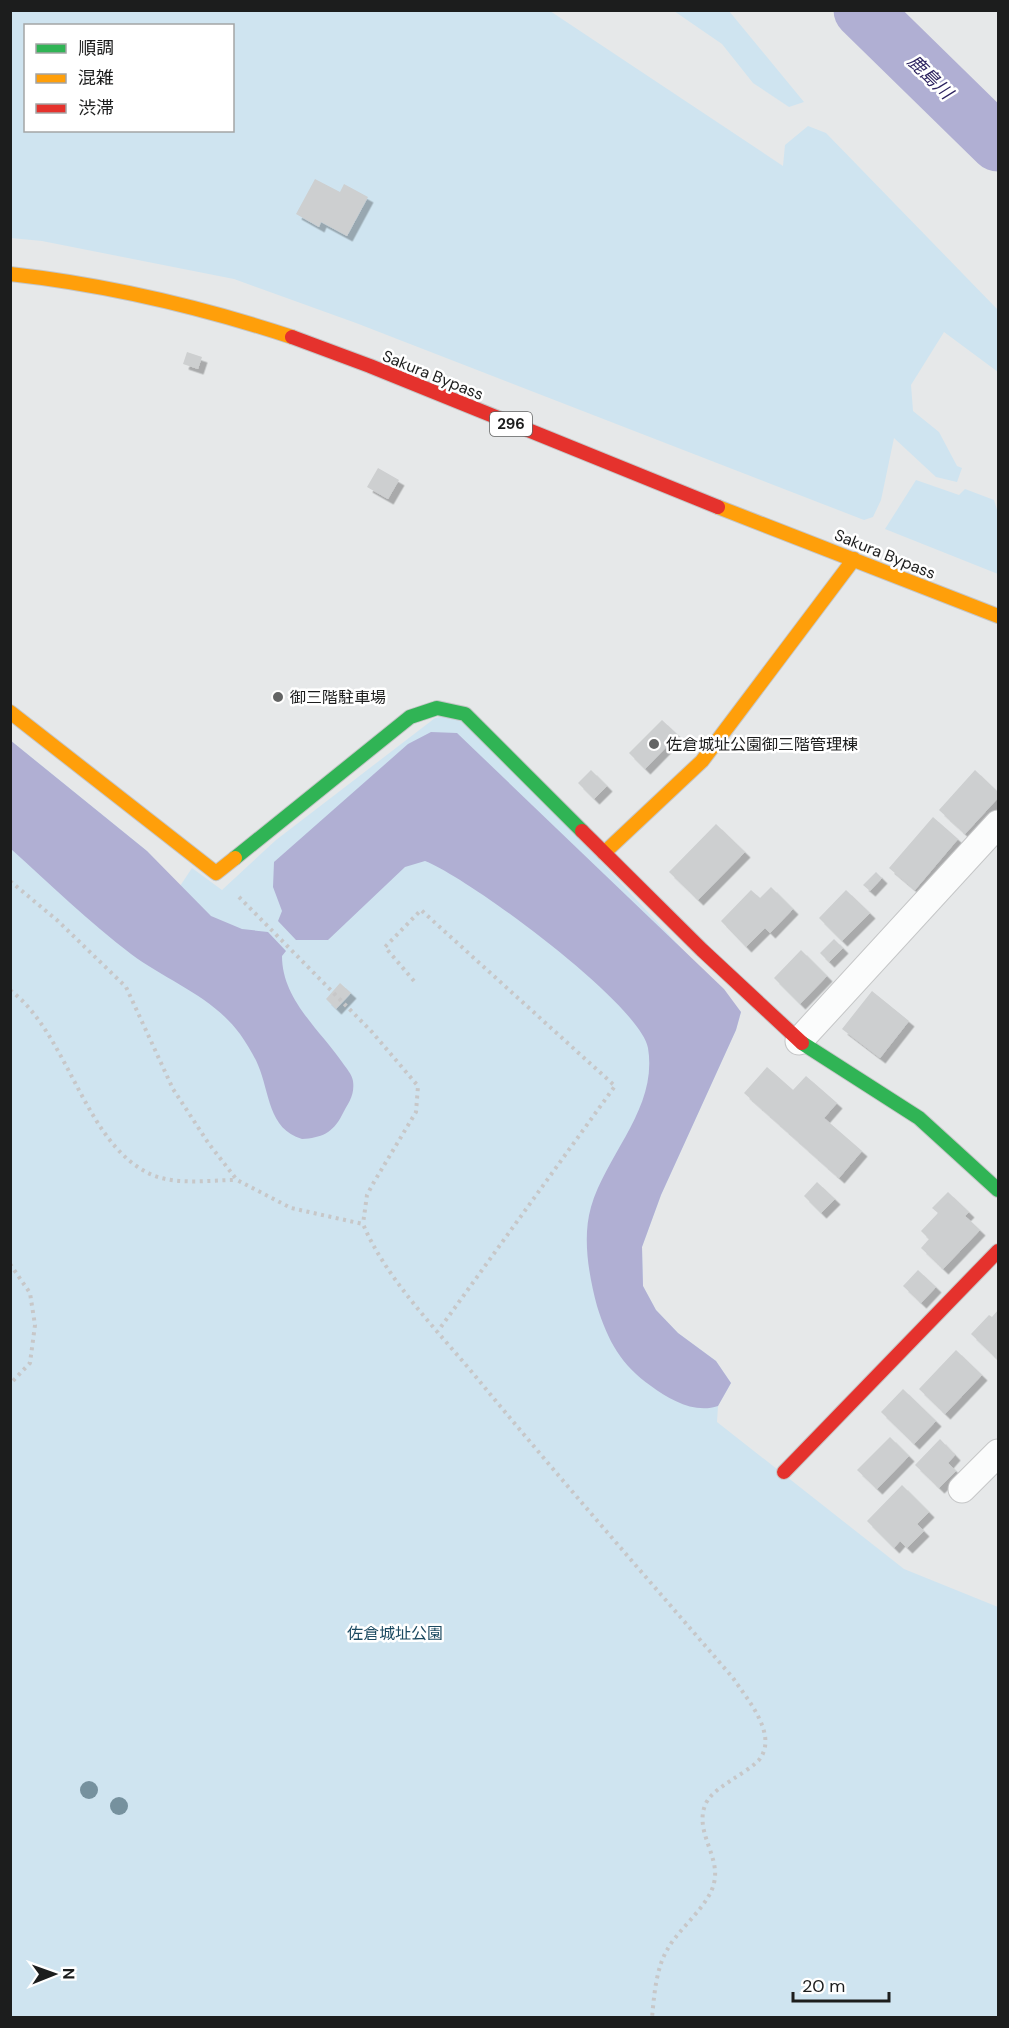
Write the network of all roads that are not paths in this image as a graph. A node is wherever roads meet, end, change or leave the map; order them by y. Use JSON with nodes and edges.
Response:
{"nodes":[{"id":1,"x":10,"y":274,"type":"edge"},
{"id":2,"x":854,"y":559,"type":"junction"},
{"id":3,"x":999,"y":616,"type":"edge"},
{"id":4,"x":10,"y":712,"type":"edge"},
{"id":5,"x":999,"y":824,"type":"edge"},
{"id":6,"x":604,"y":853,"type":"junction"},
{"id":7,"x":799,"y":1041,"type":"junction"},
{"id":8,"x":999,"y":1190,"type":"edge"},
{"id":9,"x":999,"y":1251,"type":"edge"},
{"id":10,"x":999,"y":1453,"type":"edge"},
{"id":11,"x":784,"y":1472,"type":"dead end"},
{"id":12,"x":962,"y":1489,"type":"dead end"}],
"edges":[{"from":1,"to":2,"type":"main road","name":"Sakura Bypass","number":"296"},
{"from":2,"to":3,"type":"main road","name":"Sakura Bypass","number":"296"},
{"from":2,"to":6,"type":"main road"},
{"from":4,"to":6,"type":"main road"},
{"from":5,"to":7,"type":"street"},
{"from":6,"to":7,"type":"main road"},
{"from":7,"to":8,"type":"main road"},
{"from":9,"to":11,"type":"main road"},
{"from":10,"to":12,"type":"street"}]}
